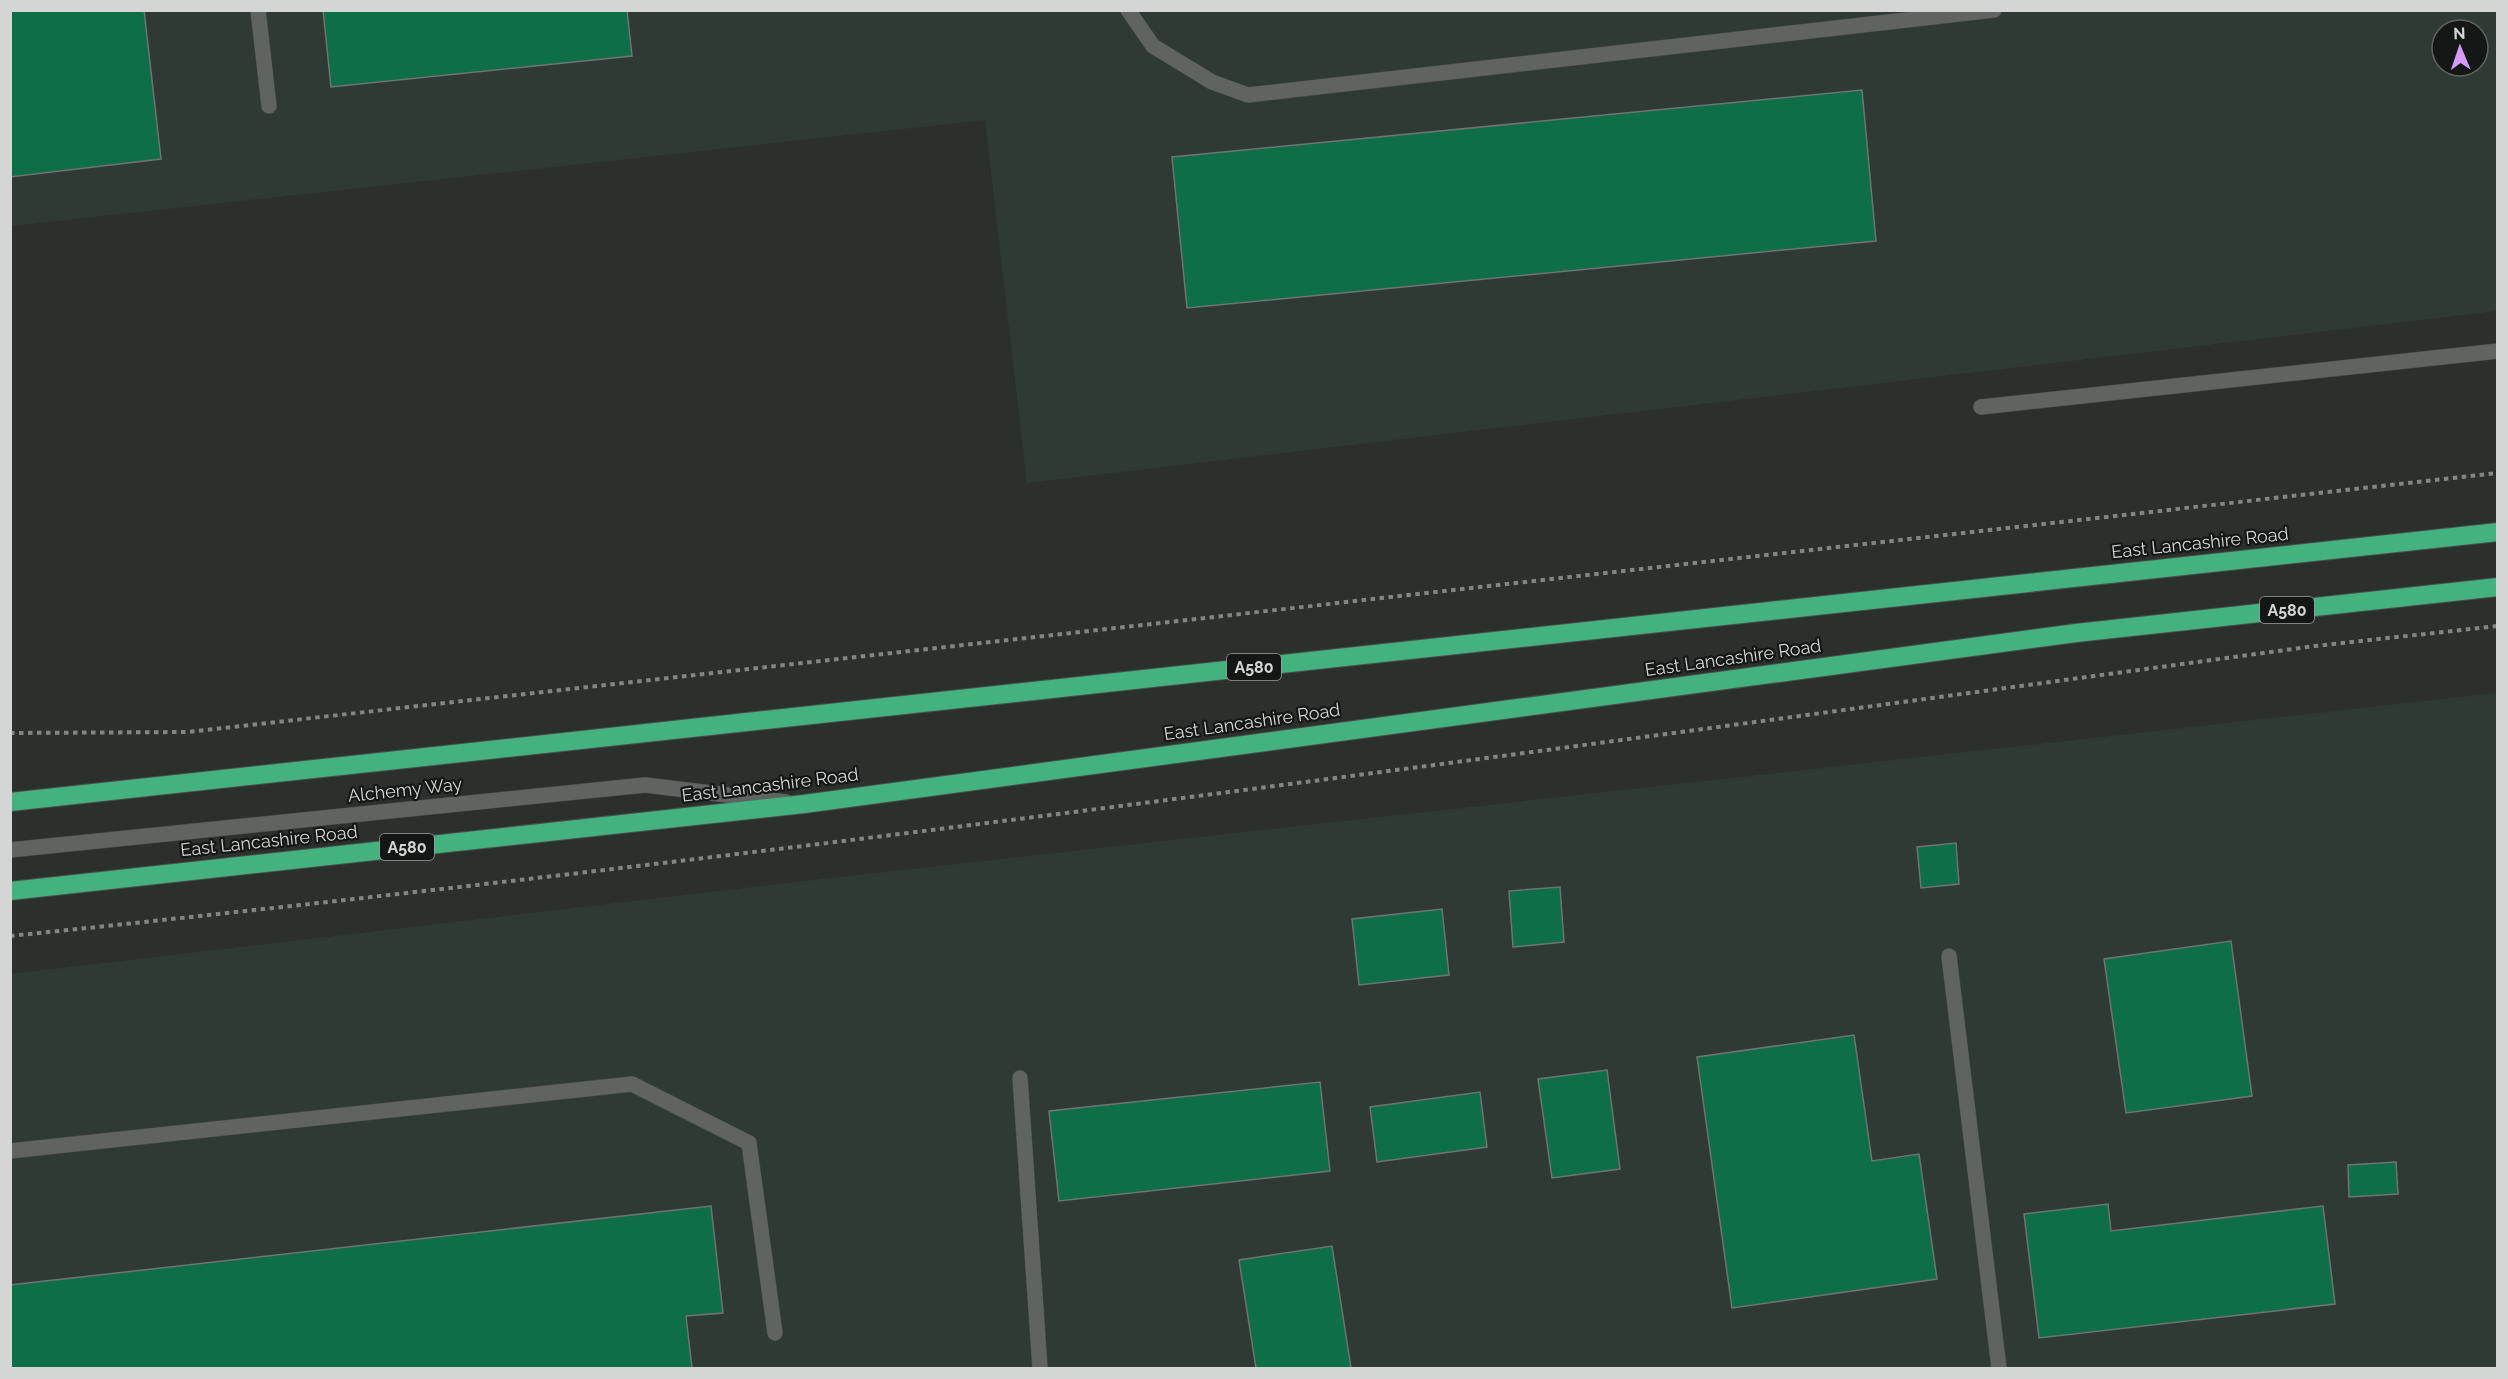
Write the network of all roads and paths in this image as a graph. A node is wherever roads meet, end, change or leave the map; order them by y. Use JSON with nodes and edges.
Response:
{"nodes":[{"id":1,"x":258,"y":10,"type":"edge"},
{"id":2,"x":1128,"y":10,"type":"edge"},
{"id":3,"x":1994,"y":10,"type":"edge"},
{"id":4,"x":269,"y":106,"type":"dead end"},
{"id":5,"x":2498,"y":351,"type":"edge"},
{"id":6,"x":1981,"y":407,"type":"dead end"},
{"id":7,"x":2498,"y":473,"type":"edge"},
{"id":8,"x":2498,"y":532,"type":"edge"},
{"id":9,"x":2498,"y":587,"type":"edge"},
{"id":10,"x":2498,"y":626,"type":"edge"},
{"id":11,"x":10,"y":733,"type":"edge"},
{"id":12,"x":10,"y":802,"type":"edge"},
{"id":13,"x":804,"y":804,"type":"junction"},
{"id":14,"x":10,"y":850,"type":"edge"},
{"id":15,"x":10,"y":891,"type":"edge"},
{"id":16,"x":10,"y":936,"type":"edge"},
{"id":17,"x":1949,"y":956,"type":"dead end"},
{"id":18,"x":1020,"y":1078,"type":"dead end"},
{"id":19,"x":10,"y":1150,"type":"edge"},
{"id":20,"x":775,"y":1333,"type":"dead end"},
{"id":21,"x":1040,"y":1368,"type":"edge"},
{"id":22,"x":1999,"y":1368,"type":"edge"}],
"edges":[{"from":1,"to":4,"type":"street"},
{"from":2,"to":3,"type":"street"},
{"from":5,"to":6,"type":"street"},
{"from":7,"to":11,"type":"path"},
{"from":8,"to":12,"type":"highway","name":"East Lancashire Road","number":"A580"},
{"from":9,"to":13,"type":"highway","name":"East Lancashire Road","number":"A580"},
{"from":10,"to":16,"type":"path"},
{"from":13,"to":14,"type":"street","name":"Alchemy Way"},
{"from":13,"to":15,"type":"highway","name":"East Lancashire Road","number":"A580"},
{"from":17,"to":22,"type":"street"},
{"from":18,"to":21,"type":"street"},
{"from":19,"to":20,"type":"street"}]}
